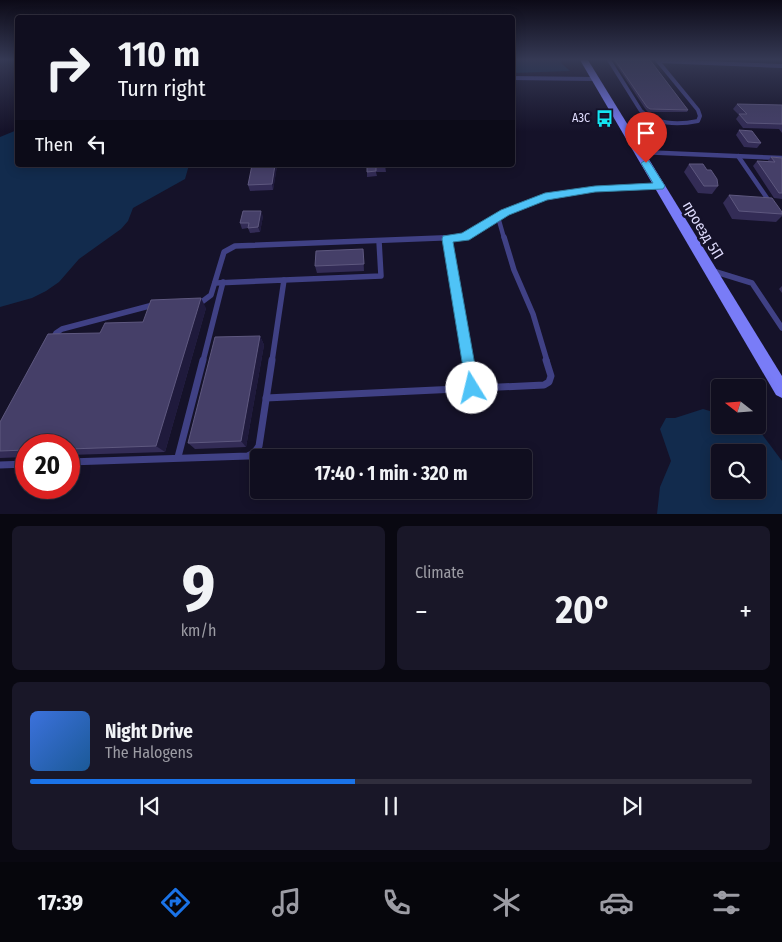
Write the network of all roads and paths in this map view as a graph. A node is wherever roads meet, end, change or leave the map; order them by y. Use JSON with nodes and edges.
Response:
{"nodes":[{"id":1,"x":599,"y":84,"type":"edge"},
{"id":2,"x":624,"y":84,"type":"edge"},
{"id":3,"x":677,"y":84,"type":"edge"},
{"id":4,"x":639,"y":152,"type":"junction"},
{"id":5,"x":738,"y":156,"type":"junction"},
{"id":6,"x":782,"y":158,"type":"edge"},
{"id":7,"x":660,"y":186,"type":"junction"},
{"id":8,"x":775,"y":207,"type":"edge"},
{"id":9,"x":498,"y":217,"type":"junction"},
{"id":10,"x":447,"y":239,"type":"junction"},
{"id":11,"x":379,"y":241,"type":"junction"},
{"id":12,"x":710,"y":270,"type":"junction"},
{"id":13,"x":284,"y":280,"type":"junction"},
{"id":14,"x":223,"y":282,"type":"junction"},
{"id":15,"x":215,"y":283,"type":"junction"},
{"id":16,"x":185,"y":302,"type":"edge"},
{"id":17,"x":162,"y":303,"type":"edge"},
{"id":18,"x":782,"y":328,"type":"edge"},
{"id":19,"x":51,"y":342,"type":"edge"},
{"id":20,"x":472,"y":388,"type":"junction"},
{"id":21,"x":782,"y":390,"type":"edge"},
{"id":22,"x":266,"y":398,"type":"junction"},
{"id":23,"x":178,"y":457,"type":"junction"},
{"id":24,"x":80,"y":461,"type":"edge"},
{"id":25,"x":15,"y":464,"type":"edge"},
{"id":26,"x":0,"y":465,"type":"edge"}],
"edges":[{"from":1,"to":4,"type":"street","name":"проезд 5П"},
{"from":2,"to":3,"type":"lane"},
{"from":4,"to":5,"type":"lane"},
{"from":4,"to":7,"type":"street","name":"проезд 5П"},
{"from":5,"to":6,"type":"lane"},
{"from":5,"to":8,"type":"lane"},
{"from":7,"to":9,"type":"lane"},
{"from":7,"to":12,"type":"street","name":"проезд 5П"},
{"from":9,"to":10,"type":"lane"},
{"from":9,"to":20,"type":"lane"},
{"from":10,"to":11,"type":"lane"},
{"from":10,"to":20,"type":"lane"},
{"from":11,"to":13,"type":"lane"},
{"from":11,"to":15,"type":"lane"},
{"from":12,"to":18,"type":"lane"},
{"from":12,"to":21,"type":"street","name":"проезд 5П"},
{"from":13,"to":14,"type":"lane"},
{"from":13,"to":22,"type":"lane"},
{"from":14,"to":15,"type":"lane"},
{"from":14,"to":23,"type":"lane"},
{"from":15,"to":16,"type":"lane"},
{"from":17,"to":19,"type":"lane"},
{"from":20,"to":22,"type":"lane"},
{"from":22,"to":23,"type":"lane"},
{"from":23,"to":24,"type":"lane"},
{"from":25,"to":26,"type":"lane"}]}
